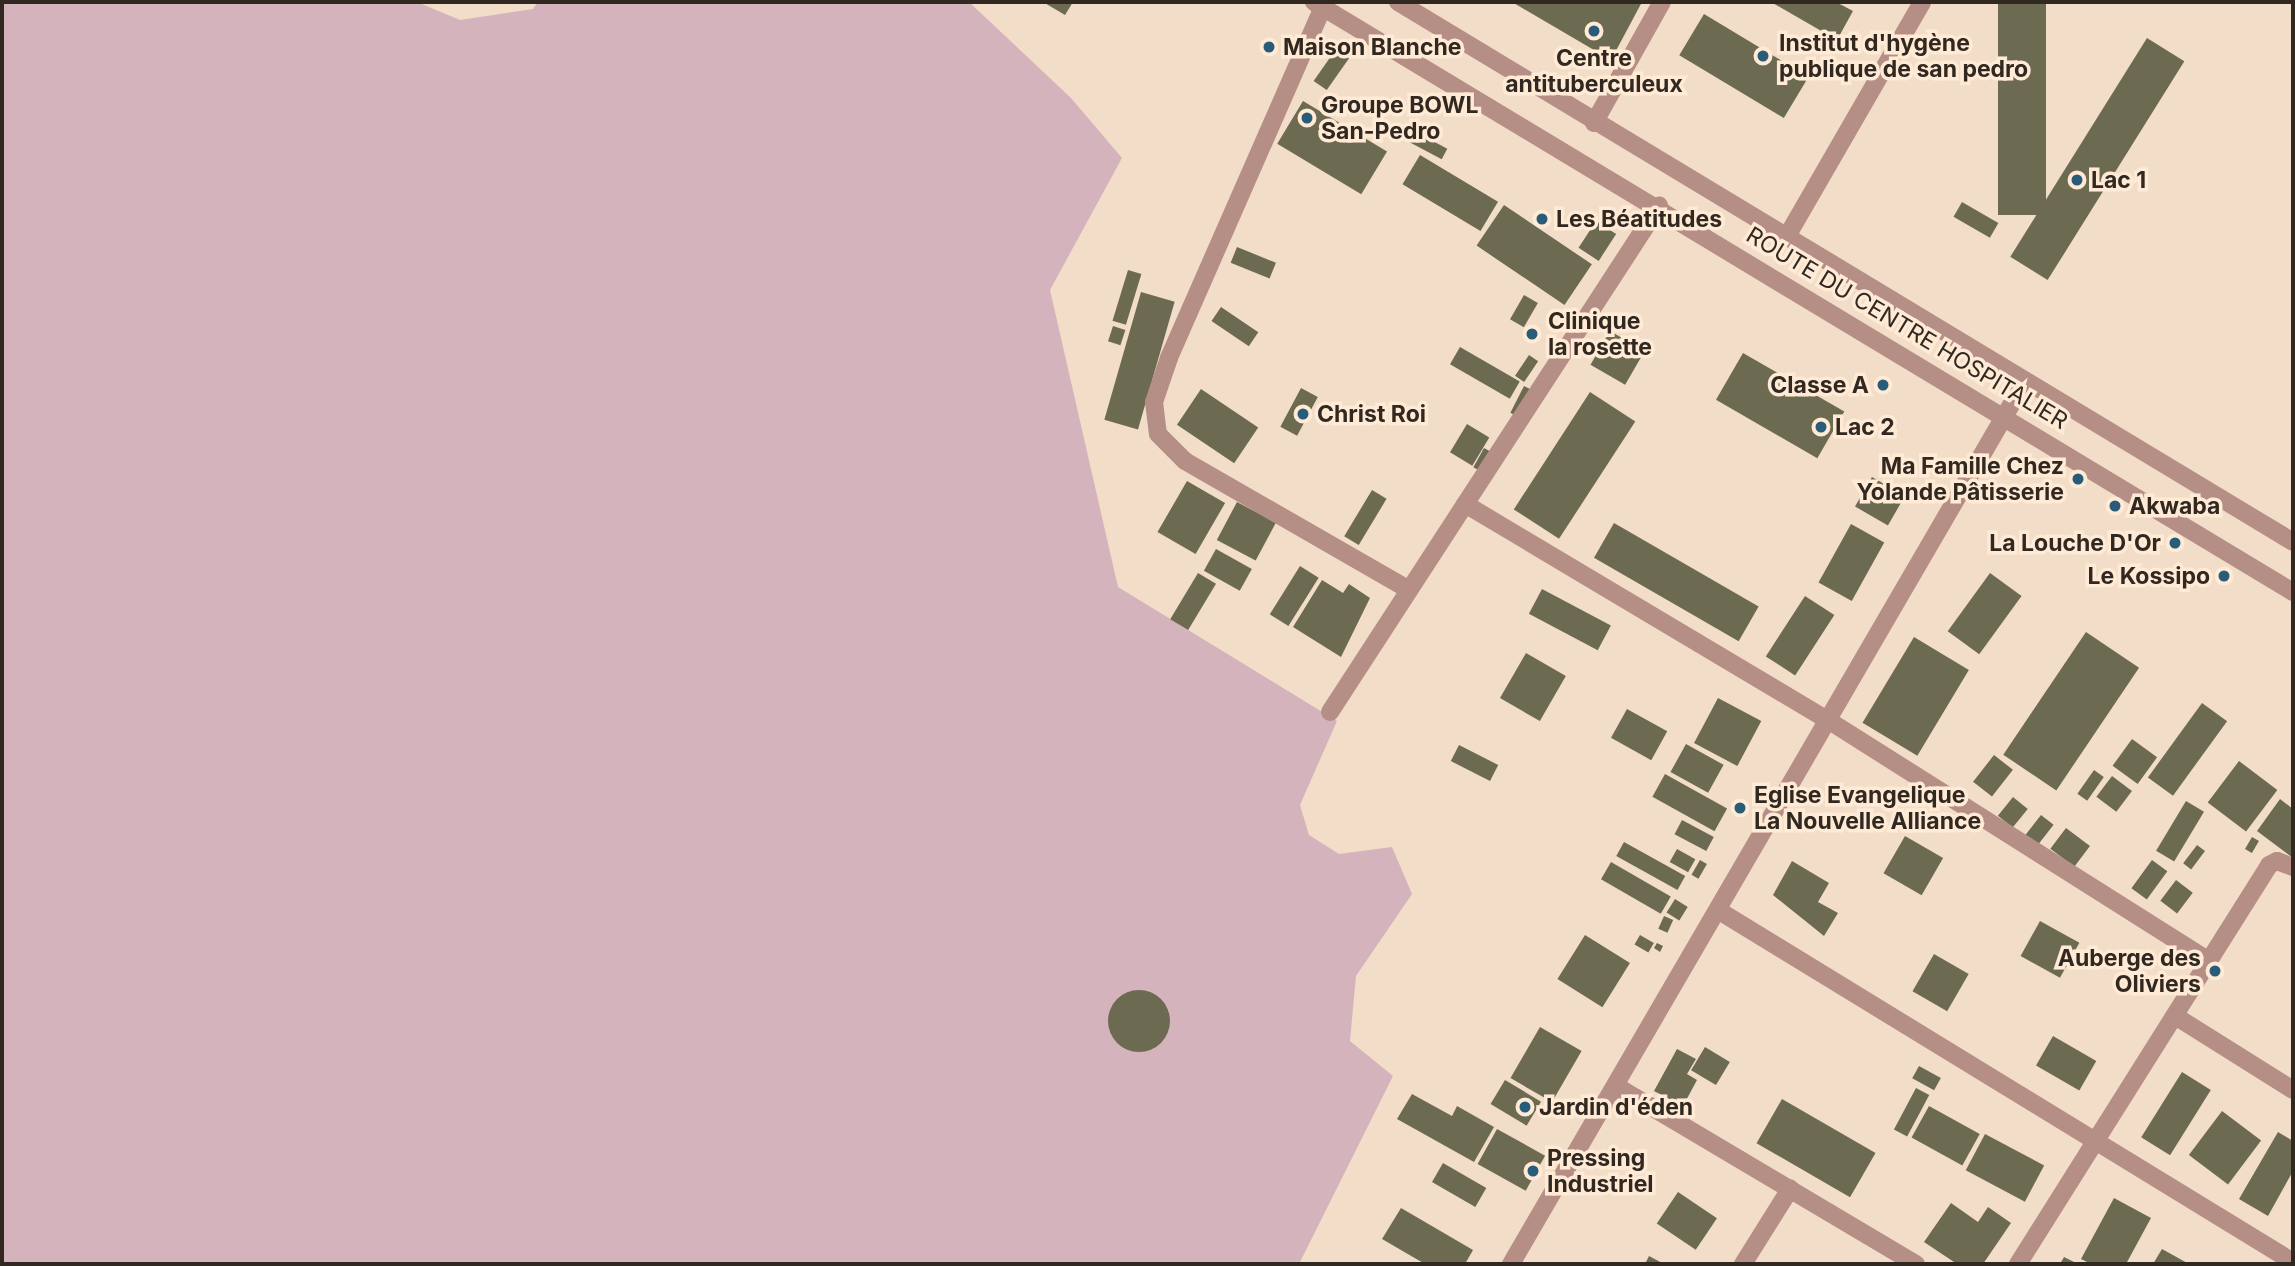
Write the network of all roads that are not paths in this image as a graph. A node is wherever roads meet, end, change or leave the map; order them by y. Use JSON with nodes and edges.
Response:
{"nodes":[{"id":1,"x":1398,"y":2,"type":"edge"},
{"id":2,"x":1662,"y":2,"type":"edge"},
{"id":3,"x":1922,"y":2,"type":"edge"},
{"id":4,"x":1318,"y":4,"type":"edge"},
{"id":5,"x":1594,"y":123,"type":"junction"},
{"id":6,"x":1659,"y":206,"type":"junction"},
{"id":7,"x":1786,"y":238,"type":"junction"},
{"id":8,"x":2025,"y":381,"type":"junction"},
{"id":9,"x":2002,"y":414,"type":"junction"},
{"id":10,"x":1465,"y":504,"type":"junction"},
{"id":11,"x":2293,"y":542,"type":"edge"},
{"id":12,"x":1409,"y":590,"type":"junction"},
{"id":13,"x":2293,"y":592,"type":"edge"},
{"id":14,"x":1330,"y":712,"type":"dead end"},
{"id":15,"x":1831,"y":722,"type":"junction"},
{"id":16,"x":2293,"y":867,"type":"edge"},
{"id":17,"x":1721,"y":912,"type":"junction"},
{"id":18,"x":2209,"y":961,"type":"junction"},
{"id":19,"x":2175,"y":1016,"type":"junction"},
{"id":20,"x":1616,"y":1086,"type":"junction"},
{"id":21,"x":2293,"y":1090,"type":"edge"},
{"id":22,"x":2097,"y":1139,"type":"junction"},
{"id":23,"x":1790,"y":1189,"type":"junction"},
{"id":24,"x":2293,"y":1262,"type":"edge"},
{"id":25,"x":1511,"y":1264,"type":"edge"},
{"id":26,"x":1743,"y":1264,"type":"edge"},
{"id":27,"x":1916,"y":1264,"type":"edge"},
{"id":28,"x":2018,"y":1264,"type":"edge"}],
"edges":[{"from":1,"to":5,"type":"street","name":"ROUTE DU CENTRE HOSPITALIER"},
{"from":2,"to":5,"type":"street"},
{"from":3,"to":7,"type":"street"},
{"from":4,"to":6,"type":"street","name":"ROUTE DU CENTRE HOSPITALIER"},
{"from":4,"to":12,"type":"street"},
{"from":5,"to":7,"type":"street","name":"ROUTE DU CENTRE HOSPITALIER"},
{"from":6,"to":9,"type":"street","name":"ROUTE DU CENTRE HOSPITALIER"},
{"from":6,"to":10,"type":"street"},
{"from":7,"to":8,"type":"street","name":"ROUTE DU CENTRE HOSPITALIER"},
{"from":8,"to":9,"type":"street"},
{"from":8,"to":11,"type":"street","name":"ROUTE DU CENTRE HOSPITALIER"},
{"from":9,"to":13,"type":"street","name":"ROUTE DU CENTRE HOSPITALIER"},
{"from":9,"to":15,"type":"street"},
{"from":10,"to":12,"type":"street"},
{"from":10,"to":15,"type":"street"},
{"from":12,"to":14,"type":"street"},
{"from":15,"to":17,"type":"street"},
{"from":15,"to":18,"type":"street"},
{"from":16,"to":18,"type":"street"},
{"from":17,"to":20,"type":"street"},
{"from":17,"to":22,"type":"street"},
{"from":18,"to":19,"type":"street"},
{"from":19,"to":21,"type":"street"},
{"from":19,"to":22,"type":"street"},
{"from":20,"to":23,"type":"street"},
{"from":20,"to":25,"type":"street"},
{"from":22,"to":24,"type":"street"},
{"from":22,"to":28,"type":"street"},
{"from":23,"to":26,"type":"street"},
{"from":23,"to":27,"type":"street"}]}
